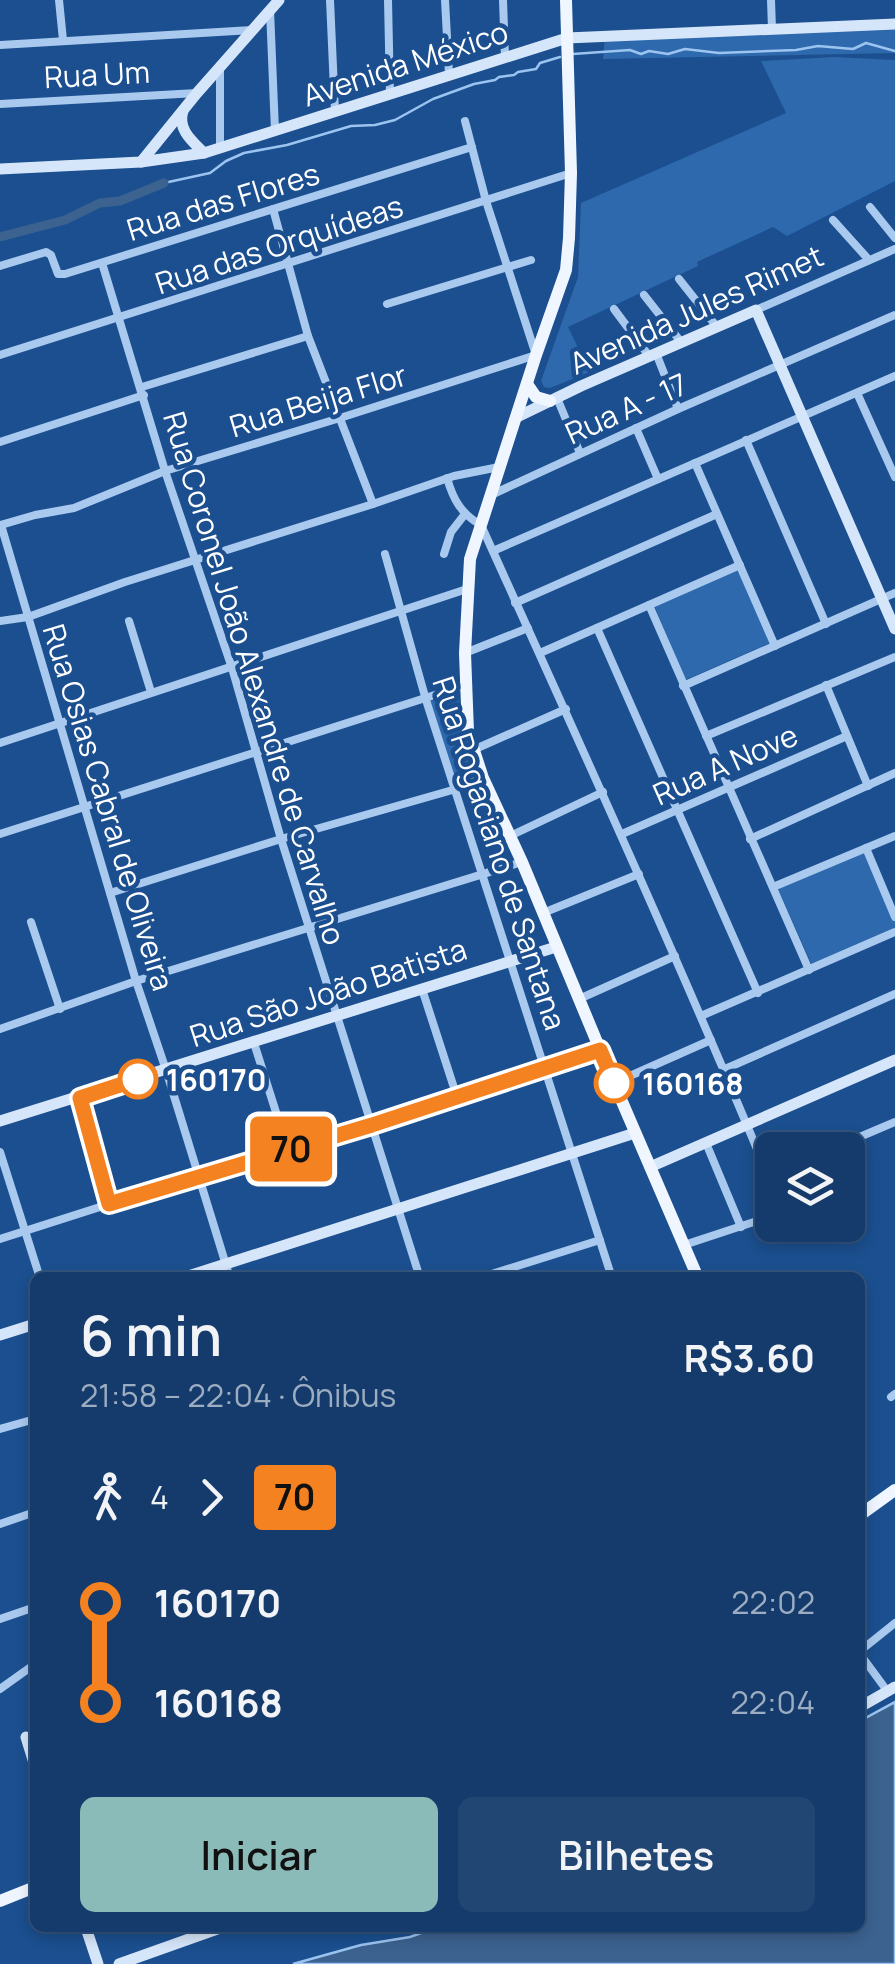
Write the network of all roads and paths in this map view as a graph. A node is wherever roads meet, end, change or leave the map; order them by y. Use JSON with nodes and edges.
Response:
{"nodes":[{"id":1,"x":59,"y":0,"type":"edge"},
{"id":2,"x":330,"y":0,"type":"edge"},
{"id":3,"x":388,"y":0,"type":"edge"},
{"id":4,"x":446,"y":0,"type":"edge"},
{"id":5,"x":503,"y":0,"type":"edge"},
{"id":6,"x":566,"y":0,"type":"edge"},
{"id":7,"x":771,"y":0,"type":"edge"},
{"id":8,"x":274,"y":5,"type":"edge"},
{"id":9,"x":892,"y":24,"type":"edge"},
{"id":10,"x":772,"y":29,"type":"junction"},
{"id":11,"x":252,"y":30,"type":"junction"},
{"id":12,"x":63,"y":40,"type":"junction"},
{"id":13,"x":567,"y":43,"type":"junction"},
{"id":14,"x":0,"y":45,"type":"edge"},
{"id":15,"x":505,"y":58,"type":"junction"},
{"id":16,"x":220,"y":66,"type":"junction"},
{"id":17,"x":449,"y":76,"type":"junction"},
{"id":18,"x":197,"y":92,"type":"junction"},
{"id":19,"x":390,"y":94,"type":"junction"},
{"id":20,"x":0,"y":104,"type":"edge"},
{"id":21,"x":184,"y":108,"type":"junction"},
{"id":22,"x":335,"y":112,"type":"junction"},
{"id":23,"x":465,"y":122,"type":"dead end"},
{"id":24,"x":275,"y":131,"type":"junction"},
{"id":25,"x":472,"y":147,"type":"junction"},
{"id":26,"x":220,"y":149,"type":"junction"},
{"id":27,"x":204,"y":153,"type":"junction"},
{"id":28,"x":140,"y":162,"type":"junction"},
{"id":29,"x":0,"y":170,"type":"edge"},
{"id":30,"x":570,"y":173,"type":"junction"},
{"id":31,"x":486,"y":202,"type":"junction"},
{"id":32,"x":870,"y":207,"type":"dead end"},
{"id":33,"x":273,"y":209,"type":"junction"},
{"id":34,"x":833,"y":220,"type":"dead end"},
{"id":35,"x":895,"y":238,"type":"edge"},
{"id":36,"x":895,"y":249,"type":"edge"},
{"id":37,"x":530,"y":260,"type":"dead end"},
{"id":38,"x":869,"y":260,"type":"junction"},
{"id":39,"x":102,"y":263,"type":"junction"},
{"id":40,"x":288,"y":264,"type":"junction"},
{"id":41,"x":0,"y":266,"type":"edge"},
{"id":42,"x":507,"y":268,"type":"junction"},
{"id":43,"x":678,"y":279,"type":"dead end"},
{"id":44,"x":644,"y":295,"type":"dead end"},
{"id":45,"x":387,"y":304,"type":"dead end"},
{"id":46,"x":614,"y":309,"type":"dead end"},
{"id":47,"x":756,"y":310,"type":"junction"},
{"id":48,"x":895,"y":315,"type":"edge"},
{"id":49,"x":118,"y":319,"type":"junction"},
{"id":50,"x":717,"y":327,"type":"junction"},
{"id":51,"x":308,"y":336,"type":"junction"},
{"id":52,"x":681,"y":342,"type":"junction"},
{"id":53,"x":652,"y":354,"type":"junction"},
{"id":54,"x":0,"y":355,"type":"edge"},
{"id":55,"x":536,"y":355,"type":"junction"},
{"id":56,"x":780,"y":365,"type":"junction"},
{"id":57,"x":895,"y":376,"type":"edge"},
{"id":58,"x":527,"y":384,"type":"junction"},
{"id":59,"x":143,"y":391,"type":"junction"},
{"id":60,"x":857,"y":392,"type":"junction"},
{"id":61,"x":554,"y":400,"type":"junction"},
{"id":62,"x":678,"y":409,"type":"junction"},
{"id":63,"x":802,"y":416,"type":"junction"},
{"id":64,"x":518,"y":417,"type":"junction"},
{"id":65,"x":340,"y":418,"type":"junction"},
{"id":66,"x":636,"y":428,"type":"junction"},
{"id":67,"x":746,"y":440,"type":"junction"},
{"id":68,"x":0,"y":442,"type":"edge"},
{"id":69,"x":580,"y":453,"type":"junction"},
{"id":70,"x":695,"y":463,"type":"junction"},
{"id":71,"x":499,"y":466,"type":"junction"},
{"id":72,"x":166,"y":471,"type":"junction"},
{"id":73,"x":895,"y":477,"type":"edge"},
{"id":74,"x":447,"y":478,"type":"junction"},
{"id":75,"x":658,"y":478,"type":"junction"},
{"id":76,"x":491,"y":495,"type":"junction"},
{"id":77,"x":373,"y":504,"type":"junction"},
{"id":78,"x":465,"y":514,"type":"junction"},
{"id":79,"x":717,"y":514,"type":"junction"},
{"id":80,"x":1,"y":525,"type":"edge"},
{"id":81,"x":481,"y":525,"type":"junction"},
{"id":82,"x":493,"y":551,"type":"junction"},
{"id":83,"x":386,"y":554,"type":"dead end"},
{"id":84,"x":444,"y":554,"type":"dead end"},
{"id":85,"x":194,"y":560,"type":"junction"},
{"id":86,"x":740,"y":564,"type":"junction"},
{"id":87,"x":467,"y":589,"type":"junction"},
{"id":88,"x":895,"y":593,"type":"edge"},
{"id":89,"x":882,"y":598,"type":"junction"},
{"id":90,"x":516,"y":603,"type":"junction"},
{"id":91,"x":649,"y":605,"type":"junction"},
{"id":92,"x":401,"y":610,"type":"junction"},
{"id":93,"x":28,"y":617,"type":"junction"},
{"id":94,"x":0,"y":621,"type":"edge"},
{"id":95,"x":129,"y":621,"type":"dead end"},
{"id":96,"x":826,"y":624,"type":"junction"},
{"id":97,"x":528,"y":628,"type":"junction"},
{"id":98,"x":597,"y":628,"type":"junction"},
{"id":99,"x":895,"y":629,"type":"edge"},
{"id":100,"x":776,"y":646,"type":"junction"},
{"id":101,"x":465,"y":653,"type":"junction"},
{"id":102,"x":540,"y":653,"type":"junction"},
{"id":103,"x":895,"y":657,"type":"edge"},
{"id":104,"x":232,"y":668,"type":"junction"},
{"id":105,"x":466,"y":685,"type":"junction"},
{"id":106,"x":826,"y":685,"type":"junction"},
{"id":107,"x":683,"y":686,"type":"junction"},
{"id":108,"x":152,"y":692,"type":"junction"},
{"id":109,"x":426,"y":700,"type":"junction"},
{"id":110,"x":566,"y":709,"type":"junction"},
{"id":111,"x":61,"y":722,"type":"junction"},
{"id":112,"x":706,"y":736,"type":"junction"},
{"id":113,"x":846,"y":736,"type":"junction"},
{"id":114,"x":0,"y":742,"type":"edge"},
{"id":115,"x":472,"y":750,"type":"junction"},
{"id":116,"x":255,"y":753,"type":"junction"},
{"id":117,"x":895,"y":774,"type":"edge"},
{"id":118,"x":483,"y":778,"type":"junction"},
{"id":119,"x":868,"y":786,"type":"junction"},
{"id":120,"x":728,"y":787,"type":"junction"},
{"id":121,"x":456,"y":789,"type":"junction"},
{"id":122,"x":602,"y":792,"type":"junction"},
{"id":123,"x":84,"y":808,"type":"junction"},
{"id":124,"x":676,"y":810,"type":"junction"},
{"id":125,"x":0,"y":834,"type":"edge"},
{"id":126,"x":622,"y":834,"type":"junction"},
{"id":127,"x":510,"y":836,"type":"junction"},
{"id":128,"x":895,"y":836,"type":"edge"},
{"id":129,"x":281,"y":839,"type":"junction"},
{"id":130,"x":750,"y":839,"type":"junction"},
{"id":131,"x":866,"y":848,"type":"junction"},
{"id":132,"x":522,"y":862,"type":"junction"},
{"id":133,"x":482,"y":874,"type":"junction"},
{"id":134,"x":639,"y":874,"type":"junction"},
{"id":135,"x":773,"y":887,"type":"junction"},
{"id":136,"x":110,"y":893,"type":"junction"},
{"id":137,"x":543,"y":913,"type":"junction"},
{"id":138,"x":895,"y":917,"type":"edge"},
{"id":139,"x":31,"y":922,"type":"dead end"},
{"id":140,"x":309,"y":926,"type":"junction"},
{"id":141,"x":895,"y":932,"type":"edge"},
{"id":142,"x":556,"y":946,"type":"junction"},
{"id":143,"x":675,"y":956,"type":"junction"},
{"id":144,"x":510,"y":960,"type":"junction"},
{"id":145,"x":809,"y":970,"type":"junction"},
{"id":146,"x":136,"y":982,"type":"junction"},
{"id":147,"x":422,"y":989,"type":"junction"},
{"id":148,"x":758,"y":993,"type":"junction"},
{"id":149,"x":895,"y":994,"type":"edge"},
{"id":150,"x":579,"y":999,"type":"junction"},
{"id":151,"x":60,"y":1008,"type":"junction"},
{"id":152,"x":337,"y":1016,"type":"junction"},
{"id":153,"x":702,"y":1016,"type":"junction"},
{"id":154,"x":0,"y":1029,"type":"edge"},
{"id":155,"x":711,"y":1040,"type":"junction"},
{"id":156,"x":254,"y":1043,"type":"junction"},
{"id":157,"x":600,"y":1050,"type":"junction"},
{"id":158,"x":895,"y":1060,"type":"edge"},
{"id":159,"x":546,"y":1069,"type":"junction"},
{"id":160,"x":725,"y":1069,"type":"junction"},
{"id":161,"x":166,"y":1070,"type":"junction"},
{"id":162,"x":614,"y":1083,"type":"junction"},
{"id":163,"x":80,"y":1098,"type":"junction"},
{"id":164,"x":457,"y":1098,"type":"junction"},
{"id":165,"x":0,"y":1122,"type":"edge"},
{"id":166,"x":748,"y":1124,"type":"junction"},
{"id":167,"x":372,"y":1125,"type":"junction"},
{"id":168,"x":894,"y":1125,"type":"edge"},
{"id":169,"x":635,"y":1133,"type":"junction"},
{"id":170,"x":865,"y":1136,"type":"edge"},
{"id":171,"x":755,"y":1140,"type":"edge"},
{"id":172,"x":706,"y":1142,"type":"junction"},
{"id":173,"x":288,"y":1150,"type":"junction"},
{"id":174,"x":0,"y":1152,"type":"edge"},
{"id":175,"x":573,"y":1154,"type":"junction"},
{"id":176,"x":650,"y":1167,"type":"junction"},
{"id":177,"x":197,"y":1176,"type":"junction"},
{"id":178,"x":109,"y":1204,"type":"junction"},
{"id":179,"x":398,"y":1209,"type":"junction"},
{"id":180,"x":755,"y":1222,"type":"edge"},
{"id":181,"x":741,"y":1226,"type":"junction"},
{"id":182,"x":26,"y":1231,"type":"junction"},
{"id":183,"x":0,"y":1239,"type":"edge"},
{"id":184,"x":600,"y":1240,"type":"junction"},
{"id":185,"x":684,"y":1244,"type":"junction"},
{"id":186,"x":226,"y":1264,"type":"junction"},
{"id":187,"x":38,"y":1272,"type":"edge"},
{"id":188,"x":201,"y":1272,"type":"edge"},
{"id":189,"x":228,"y":1272,"type":"edge"},
{"id":190,"x":418,"y":1272,"type":"edge"},
{"id":191,"x":498,"y":1272,"type":"edge"},
{"id":192,"x":610,"y":1272,"type":"edge"},
{"id":193,"x":696,"y":1272,"type":"edge"},
{"id":194,"x":30,"y":1326,"type":"edge"},
{"id":195,"x":0,"y":1335,"type":"edge"},
{"id":196,"x":30,"y":1420,"type":"edge"},
{"id":197,"x":0,"y":1429,"type":"edge"},
{"id":198,"x":895,"y":1490,"type":"edge"},
{"id":199,"x":865,"y":1511,"type":"edge"},
{"id":200,"x":30,"y":1514,"type":"edge"},
{"id":201,"x":0,"y":1524,"type":"edge"},
{"id":202,"x":30,"y":1609,"type":"edge"},
{"id":203,"x":0,"y":1619,"type":"edge"},
{"id":204,"x":895,"y":1623,"type":"edge"},
{"id":205,"x":865,"y":1648,"type":"edge"},
{"id":206,"x":865,"y":1658,"type":"edge"},
{"id":207,"x":30,"y":1668,"type":"edge"},
{"id":208,"x":0,"y":1689,"type":"edge"},
{"id":209,"x":891,"y":1690,"type":"edge"},
{"id":210,"x":865,"y":1704,"type":"edge"},
{"id":211,"x":26,"y":1737,"type":"dead end"},
{"id":212,"x":30,"y":1750,"type":"edge"},
{"id":213,"x":30,"y":1889,"type":"edge"},
{"id":214,"x":0,"y":1902,"type":"edge"},
{"id":215,"x":87,"y":1932,"type":"edge"},
{"id":216,"x":209,"y":1932,"type":"edge"},
{"id":217,"x":98,"y":1964,"type":"edge"},
{"id":218,"x":119,"y":1964,"type":"edge"}],
"edges":[{"from":1,"to":12,"type":"street"},
{"from":2,"to":22,"type":"street"},
{"from":3,"to":19,"type":"street"},
{"from":4,"to":17,"type":"street"},
{"from":5,"to":15,"type":"street"},
{"from":6,"to":13,"type":"main road"},
{"from":7,"to":10,"type":"street"},
{"from":8,"to":11,"type":"street"},
{"from":8,"to":24,"type":"street"},
{"from":9,"to":10,"type":"street","name":"Avenida México"},
{"from":10,"to":13,"type":"street","name":"Avenida México"},
{"from":11,"to":12,"type":"street"},
{"from":11,"to":16,"type":"street"},
{"from":12,"to":14,"type":"street"},
{"from":13,"to":15,"type":"street","name":"Avenida México"},
{"from":13,"to":30,"type":"main road"},
{"from":15,"to":17,"type":"street","name":"Avenida México"},
{"from":16,"to":18,"type":"street"},
{"from":16,"to":26,"type":"street"},
{"from":17,"to":19,"type":"street","name":"Avenida México"},
{"from":18,"to":20,"type":"street","name":"Rua Um"},
{"from":18,"to":21,"type":"street"},
{"from":19,"to":22,"type":"street","name":"Avenida México"},
{"from":21,"to":27,"type":"street"},
{"from":21,"to":28,"type":"street"},
{"from":22,"to":24,"type":"street","name":"Avenida México"},
{"from":23,"to":25,"type":"street"},
{"from":24,"to":26,"type":"street","name":"Avenida México"},
{"from":25,"to":31,"type":"street"},
{"from":25,"to":33,"type":"street","name":"Rua das Flores"},
{"from":26,"to":27,"type":"street","name":"Avenida México"},
{"from":27,"to":28,"type":"street","name":"Avenida México"},
{"from":28,"to":29,"type":"street","name":"Avenida México"},
{"from":30,"to":31,"type":"street","name":"Rua das Orquídeas"},
{"from":30,"to":55,"type":"main road"},
{"from":31,"to":40,"type":"street","name":"Rua das Orquídeas"},
{"from":31,"to":42,"type":"street"},
{"from":32,"to":35,"type":"street"},
{"from":33,"to":39,"type":"street","name":"Rua das Flores"},
{"from":33,"to":40,"type":"street"},
{"from":34,"to":38,"type":"street"},
{"from":36,"to":38,"type":"street","name":"Avenida Jules Rimet"},
{"from":37,"to":42,"type":"street"},
{"from":38,"to":47,"type":"street","name":"Avenida Jules Rimet"},
{"from":39,"to":41,"type":"street","name":"Rua das Flores"},
{"from":39,"to":49,"type":"street","name":"Rua Coronel João Alexandre de Carvalho"},
{"from":40,"to":49,"type":"street","name":"Rua das Orquídeas"},
{"from":40,"to":51,"type":"street"},
{"from":42,"to":45,"type":"street"},
{"from":42,"to":55,"type":"street"},
{"from":43,"to":50,"type":"street"},
{"from":44,"to":52,"type":"street"},
{"from":46,"to":53,"type":"street"},
{"from":47,"to":50,"type":"street","name":"Avenida Jules Rimet"},
{"from":47,"to":56,"type":"street"},
{"from":48,"to":56,"type":"street","name":"Rua A - 17"},
{"from":49,"to":54,"type":"street","name":"Rua das Orquídeas"},
{"from":49,"to":59,"type":"street","name":"Rua Coronel João Alexandre de Carvalho"},
{"from":50,"to":52,"type":"street","name":"Avenida Jules Rimet"},
{"from":51,"to":59,"type":"street"},
{"from":51,"to":65,"type":"street"},
{"from":52,"to":53,"type":"street","name":"Avenida Jules Rimet"},
{"from":53,"to":61,"type":"street","name":"Avenida Jules Rimet"},
{"from":53,"to":62,"type":"street"},
{"from":55,"to":58,"type":"main road"},
{"from":55,"to":65,"type":"street","name":"Rua Beija Flor"},
{"from":56,"to":62,"type":"street","name":"Rua A - 17"},
{"from":56,"to":63,"type":"street"},
{"from":57,"to":60,"type":"street"},
{"from":58,"to":61,"type":"main road"},
{"from":58,"to":64,"type":"main road"},
{"from":59,"to":68,"type":"street"},
{"from":59,"to":72,"type":"street","name":"Rua Coronel João Alexandre de Carvalho"},
{"from":60,"to":63,"type":"street"},
{"from":60,"to":73,"type":"street"},
{"from":61,"to":64,"type":"street","name":"Avenida Jules Rimet"},
{"from":61,"to":69,"type":"street"},
{"from":62,"to":66,"type":"street","name":"Rua A - 17"},
{"from":63,"to":67,"type":"street"},
{"from":63,"to":89,"type":"street"},
{"from":64,"to":71,"type":"main road"},
{"from":65,"to":72,"type":"street","name":"Rua Beija Flor"},
{"from":65,"to":77,"type":"street"},
{"from":66,"to":69,"type":"street","name":"Rua A - 17"},
{"from":66,"to":75,"type":"street"},
{"from":67,"to":70,"type":"street"},
{"from":67,"to":96,"type":"street"},
{"from":69,"to":76,"type":"street","name":"Rua A - 17"},
{"from":70,"to":75,"type":"street"},
{"from":70,"to":79,"type":"street"},
{"from":71,"to":74,"type":"street"},
{"from":71,"to":76,"type":"main road"},
{"from":72,"to":80,"type":"street","name":"Rua Beija Flor"},
{"from":72,"to":85,"type":"street","name":"Rua Coronel João Alexandre de Carvalho"},
{"from":74,"to":77,"type":"street"},
{"from":74,"to":78,"type":"street"},
{"from":75,"to":82,"type":"street"},
{"from":76,"to":81,"type":"main road"},
{"from":77,"to":85,"type":"street"},
{"from":78,"to":81,"type":"street"},
{"from":78,"to":84,"type":"street"},
{"from":79,"to":86,"type":"street"},
{"from":79,"to":90,"type":"street"},
{"from":80,"to":93,"type":"street","name":"Rua Osias Cabral de Oliveira"},
{"from":81,"to":82,"type":"street"},
{"from":81,"to":87,"type":"main road"},
{"from":82,"to":90,"type":"street"},
{"from":83,"to":92,"type":"street","name":"Rua Rogaciano de Santana"},
{"from":85,"to":93,"type":"street"},
{"from":85,"to":104,"type":"street","name":"Rua Coronel João Alexandre de Carvalho"},
{"from":86,"to":91,"type":"street"},
{"from":86,"to":100,"type":"street"},
{"from":87,"to":92,"type":"street"},
{"from":87,"to":101,"type":"main road"},
{"from":88,"to":89,"type":"street"},
{"from":89,"to":96,"type":"street"},
{"from":89,"to":99,"type":"street"},
{"from":90,"to":97,"type":"street"},
{"from":91,"to":98,"type":"street"},
{"from":91,"to":107,"type":"street"},
{"from":92,"to":104,"type":"street"},
{"from":92,"to":109,"type":"street","name":"Rua Rogaciano de Santana"},
{"from":93,"to":94,"type":"street"},
{"from":93,"to":111,"type":"street","name":"Rua Osias Cabral de Oliveira"},
{"from":95,"to":108,"type":"street"},
{"from":96,"to":100,"type":"street"},
{"from":97,"to":101,"type":"street"},
{"from":97,"to":102,"type":"street"},
{"from":98,"to":102,"type":"street"},
{"from":98,"to":124,"type":"street"},
{"from":100,"to":107,"type":"street"},
{"from":101,"to":105,"type":"main road"},
{"from":102,"to":110,"type":"street"},
{"from":103,"to":106,"type":"street"},
{"from":104,"to":108,"type":"street"},
{"from":104,"to":116,"type":"street","name":"Rua Coronel João Alexandre de Carvalho"},
{"from":105,"to":109,"type":"street"},
{"from":105,"to":115,"type":"main road"},
{"from":106,"to":112,"type":"street"},
{"from":106,"to":113,"type":"street"},
{"from":107,"to":112,"type":"street"},
{"from":108,"to":111,"type":"street"},
{"from":109,"to":116,"type":"street"},
{"from":109,"to":121,"type":"street","name":"Rua Rogaciano de Santana"},
{"from":110,"to":115,"type":"street"},
{"from":110,"to":122,"type":"street"},
{"from":111,"to":114,"type":"street"},
{"from":111,"to":123,"type":"street","name":"Rua Osias Cabral de Oliveira"},
{"from":112,"to":120,"type":"street"},
{"from":113,"to":119,"type":"street"},
{"from":113,"to":120,"type":"street","name":"Rua A Nove"},
{"from":115,"to":118,"type":"main road"},
{"from":116,"to":123,"type":"street"},
{"from":116,"to":129,"type":"street","name":"Rua Coronel João Alexandre de Carvalho"},
{"from":117,"to":119,"type":"street"},
{"from":118,"to":121,"type":"street"},
{"from":118,"to":127,"type":"main road"},
{"from":119,"to":130,"type":"street"},
{"from":120,"to":124,"type":"street","name":"Rua A Nove"},
{"from":120,"to":130,"type":"street"},
{"from":121,"to":129,"type":"street"},
{"from":121,"to":133,"type":"street","name":"Rua Rogaciano de Santana"},
{"from":122,"to":126,"type":"street"},
{"from":122,"to":127,"type":"street"},
{"from":123,"to":125,"type":"street"},
{"from":123,"to":136,"type":"street","name":"Rua Osias Cabral de Oliveira"},
{"from":124,"to":126,"type":"street","name":"Rua A Nove"},
{"from":124,"to":148,"type":"street"},
{"from":126,"to":134,"type":"street"},
{"from":127,"to":132,"type":"main road"},
{"from":128,"to":131,"type":"street"},
{"from":129,"to":136,"type":"street"},
{"from":129,"to":140,"type":"street","name":"Rua Coronel João Alexandre de Carvalho"},
{"from":130,"to":135,"type":"street"},
{"from":131,"to":135,"type":"street"},
{"from":131,"to":138,"type":"street"},
{"from":132,"to":133,"type":"street"},
{"from":132,"to":137,"type":"main road"},
{"from":133,"to":140,"type":"street"},
{"from":133,"to":144,"type":"street","name":"Rua Rogaciano de Santana"},
{"from":134,"to":137,"type":"street"},
{"from":134,"to":143,"type":"street"},
{"from":135,"to":145,"type":"street"},
{"from":136,"to":146,"type":"street","name":"Rua Osias Cabral de Oliveira"},
{"from":137,"to":142,"type":"main road"},
{"from":139,"to":151,"type":"street"},
{"from":140,"to":146,"type":"street"},
{"from":140,"to":152,"type":"street","name":"Rua Coronel João Alexandre de Carvalho"},
{"from":141,"to":145,"type":"street"},
{"from":142,"to":144,"type":"street","name":"Rua São João Batista"},
{"from":142,"to":150,"type":"main road"},
{"from":143,"to":150,"type":"street"},
{"from":143,"to":153,"type":"street"},
{"from":144,"to":147,"type":"street","name":"Rua São João Batista"},
{"from":144,"to":159,"type":"street","name":"Rua Rogaciano de Santana"},
{"from":145,"to":148,"type":"street"},
{"from":146,"to":151,"type":"street"},
{"from":146,"to":161,"type":"street","name":"Rua Osias Cabral de Oliveira"},
{"from":147,"to":152,"type":"street","name":"Rua São João Batista"},
{"from":147,"to":164,"type":"street"},
{"from":148,"to":153,"type":"street"},
{"from":149,"to":160,"type":"street"},
{"from":150,"to":157,"type":"main road"},
{"from":151,"to":154,"type":"street"},
{"from":152,"to":156,"type":"street","name":"Rua São João Batista"},
{"from":152,"to":167,"type":"street","name":"Rua Coronel João Alexandre de Carvalho"},
{"from":153,"to":155,"type":"street"},
{"from":155,"to":160,"type":"street"},
{"from":155,"to":162,"type":"street"},
{"from":156,"to":161,"type":"street","name":"Rua São João Batista"},
{"from":156,"to":173,"type":"street"},
{"from":157,"to":159,"type":"street"},
{"from":157,"to":162,"type":"main road"},
{"from":158,"to":166,"type":"street"},
{"from":159,"to":164,"type":"street"},
{"from":159,"to":175,"type":"street","name":"Rua Rogaciano de Santana"},
{"from":160,"to":166,"type":"street"},
{"from":161,"to":163,"type":"street","name":"Rua São João Batista"},
{"from":161,"to":177,"type":"street","name":"Rua Osias Cabral de Oliveira"},
{"from":162,"to":169,"type":"main road"},
{"from":163,"to":165,"type":"street","name":"Rua São João Batista"},
{"from":163,"to":178,"type":"street"},
{"from":164,"to":167,"type":"street"},
{"from":166,"to":171,"type":"street"},
{"from":166,"to":172,"type":"street"},
{"from":167,"to":173,"type":"street"},
{"from":167,"to":179,"type":"street","name":"Rua Coronel João Alexandre de Carvalho"},
{"from":168,"to":170,"type":"street"},
{"from":169,"to":175,"type":"street"},
{"from":169,"to":176,"type":"main road"},
{"from":172,"to":176,"type":"street"},
{"from":172,"to":181,"type":"street"},
{"from":173,"to":177,"type":"street"},
{"from":174,"to":182,"type":"street"},
{"from":175,"to":179,"type":"street"},
{"from":175,"to":184,"type":"street","name":"Rua Rogaciano de Santana"},
{"from":176,"to":185,"type":"main road"},
{"from":177,"to":178,"type":"street"},
{"from":177,"to":186,"type":"street","name":"Rua Osias Cabral de Oliveira"},
{"from":178,"to":182,"type":"street"},
{"from":179,"to":186,"type":"street"},
{"from":179,"to":190,"type":"street","name":"Rua Coronel João Alexandre de Carvalho"},
{"from":180,"to":181,"type":"street"},
{"from":181,"to":185,"type":"street"},
{"from":182,"to":183,"type":"street"},
{"from":182,"to":187,"type":"street"},
{"from":184,"to":191,"type":"street"},
{"from":184,"to":192,"type":"street","name":"Rua Rogaciano de Santana"},
{"from":185,"to":193,"type":"main road"},
{"from":186,"to":188,"type":"street"},
{"from":186,"to":189,"type":"street","name":"Rua Osias Cabral de Oliveira"},
{"from":194,"to":195,"type":"street"},
{"from":196,"to":197,"type":"street"},
{"from":198,"to":199,"type":"main road"},
{"from":200,"to":201,"type":"street"},
{"from":202,"to":203,"type":"street"},
{"from":204,"to":205,"type":"street"},
{"from":206,"to":209,"type":"street"},
{"from":207,"to":208,"type":"street"},
{"from":209,"to":210,"type":"street"},
{"from":211,"to":212,"type":"street"},
{"from":213,"to":214,"type":"main road"},
{"from":215,"to":217,"type":"street"},
{"from":216,"to":218,"type":"street"}]}
